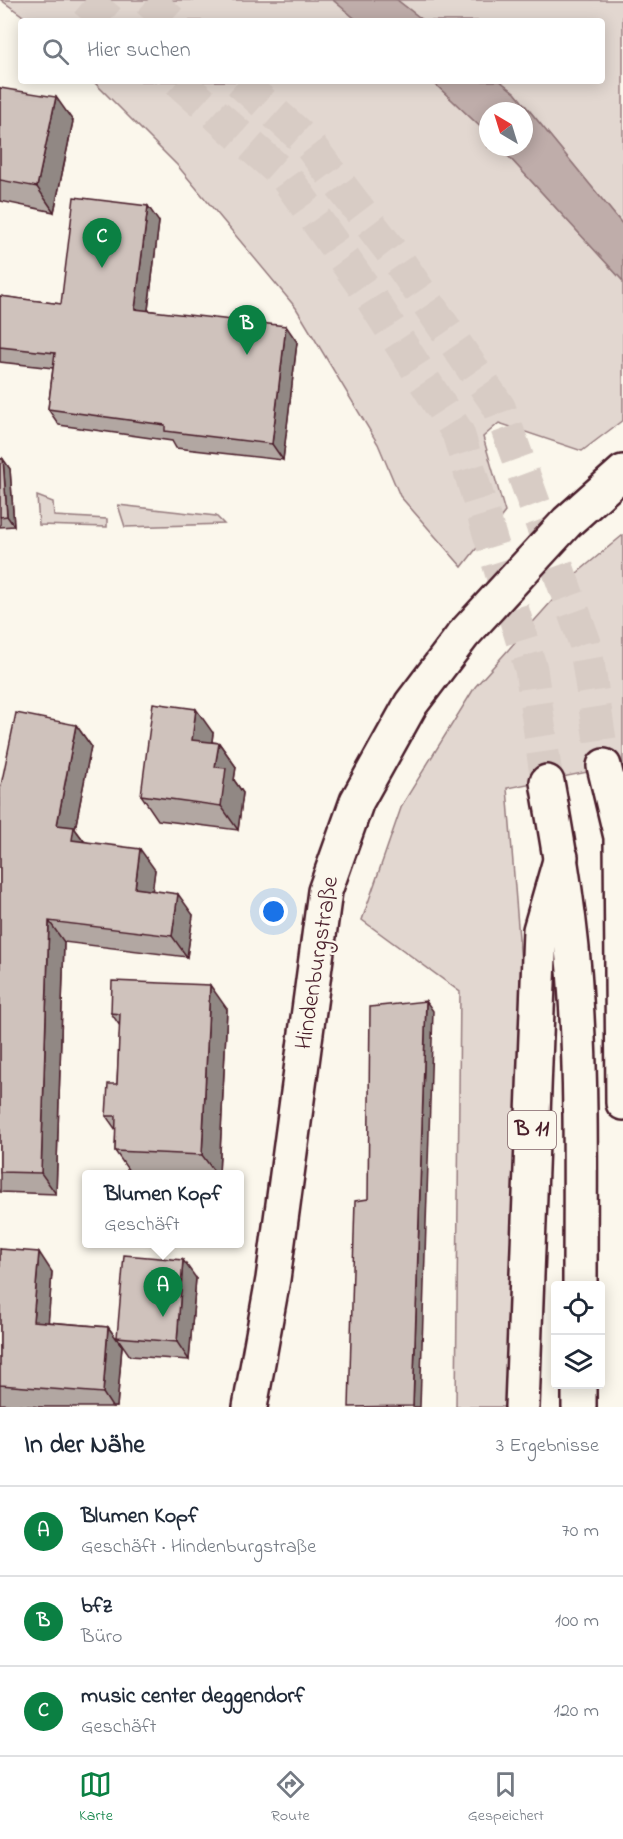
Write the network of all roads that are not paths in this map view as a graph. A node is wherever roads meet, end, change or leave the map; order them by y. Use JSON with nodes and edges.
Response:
{"nodes":[{"id":1,"x":623,"y":472,"type":"edge"},
{"id":2,"x":604,"y":766,"type":"tunnel mouth"},
{"id":3,"x":547,"y":782,"type":"tunnel mouth"},
{"id":4,"x":622,"y":839,"type":"edge"},
{"id":5,"x":561,"y":857,"type":"junction"},
{"id":6,"x":623,"y":1103,"type":"edge"},
{"id":7,"x":580,"y":1281,"type":"edge"},
{"id":8,"x":579,"y":1389,"type":"edge"},
{"id":9,"x":250,"y":1407,"type":"edge"},
{"id":10,"x":522,"y":1407,"type":"edge"},
{"id":11,"x":579,"y":1407,"type":"edge"}],
"edges":[{"from":1,"to":9,"type":"main road","name":"Hindenburgstraße"},
{"from":2,"to":4,"type":"main road"},
{"from":3,"to":5,"type":"main road","number":"B 11"},
{"from":4,"to":6,"type":"main road"},
{"from":5,"to":7,"type":"main road","number":"B 11"},
{"from":5,"to":10,"type":"main road","number":"B 11"},
{"from":8,"to":11,"type":"main road"}]}
